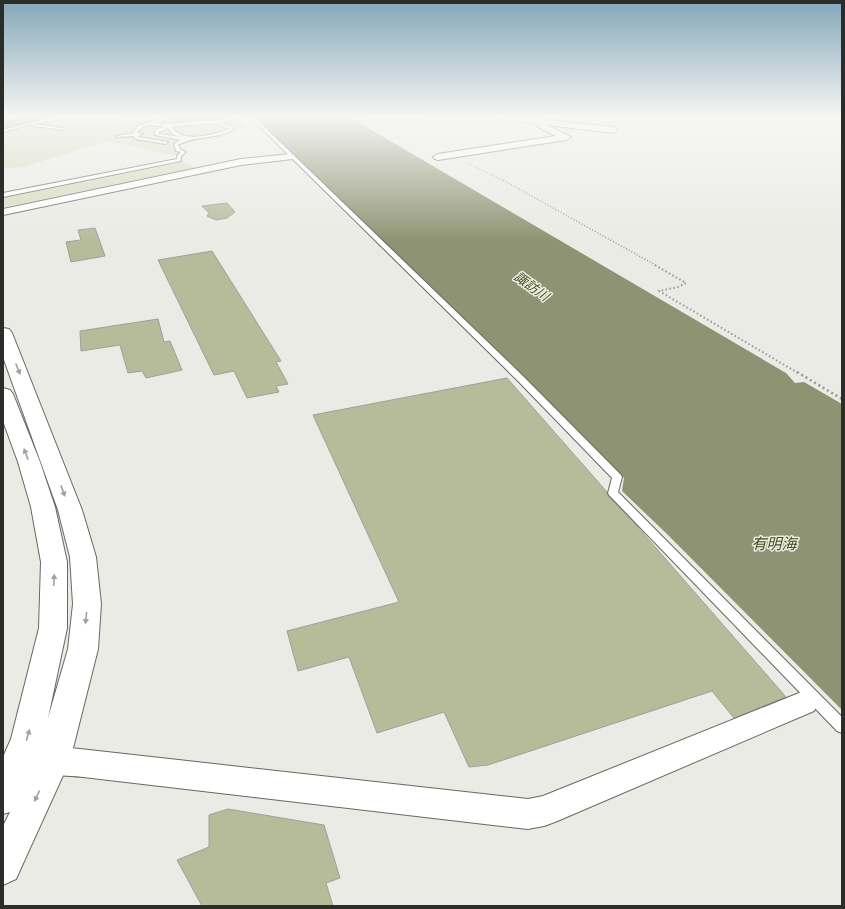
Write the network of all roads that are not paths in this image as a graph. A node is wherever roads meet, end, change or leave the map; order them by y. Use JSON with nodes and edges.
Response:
{"nodes":[{"id":1,"x":179,"y":157,"type":"edge"},
{"id":2,"x":286,"y":157,"type":"edge"},
{"id":3,"x":294,"y":157,"type":"edge"},
{"id":4,"x":3,"y":195,"type":"edge"},
{"id":5,"x":3,"y":212,"type":"edge"},
{"id":6,"x":3,"y":333,"type":"edge"},
{"id":7,"x":3,"y":394,"type":"edge"},
{"id":8,"x":804,"y":703,"type":"dead end"},
{"id":9,"x":842,"y":727,"type":"edge"},
{"id":10,"x":53,"y":760,"type":"junction"},
{"id":11,"x":18,"y":762,"type":"junction"},
{"id":12,"x":3,"y":798,"type":"edge"},
{"id":13,"x":3,"y":866,"type":"edge"}],
"edges":[{"from":1,"to":4,"type":"lane"},
{"from":2,"to":5,"type":"street"},
{"from":3,"to":9,"type":"lane"},
{"from":6,"to":10,"type":"street","one_way":true},
{"from":11,"to":7,"type":"street","one_way":true},
{"from":8,"to":10,"type":"street"},
{"from":10,"to":11,"type":"street"},
{"from":10,"to":13,"type":"street","one_way":true},
{"from":11,"to":12,"type":"street"}]}
